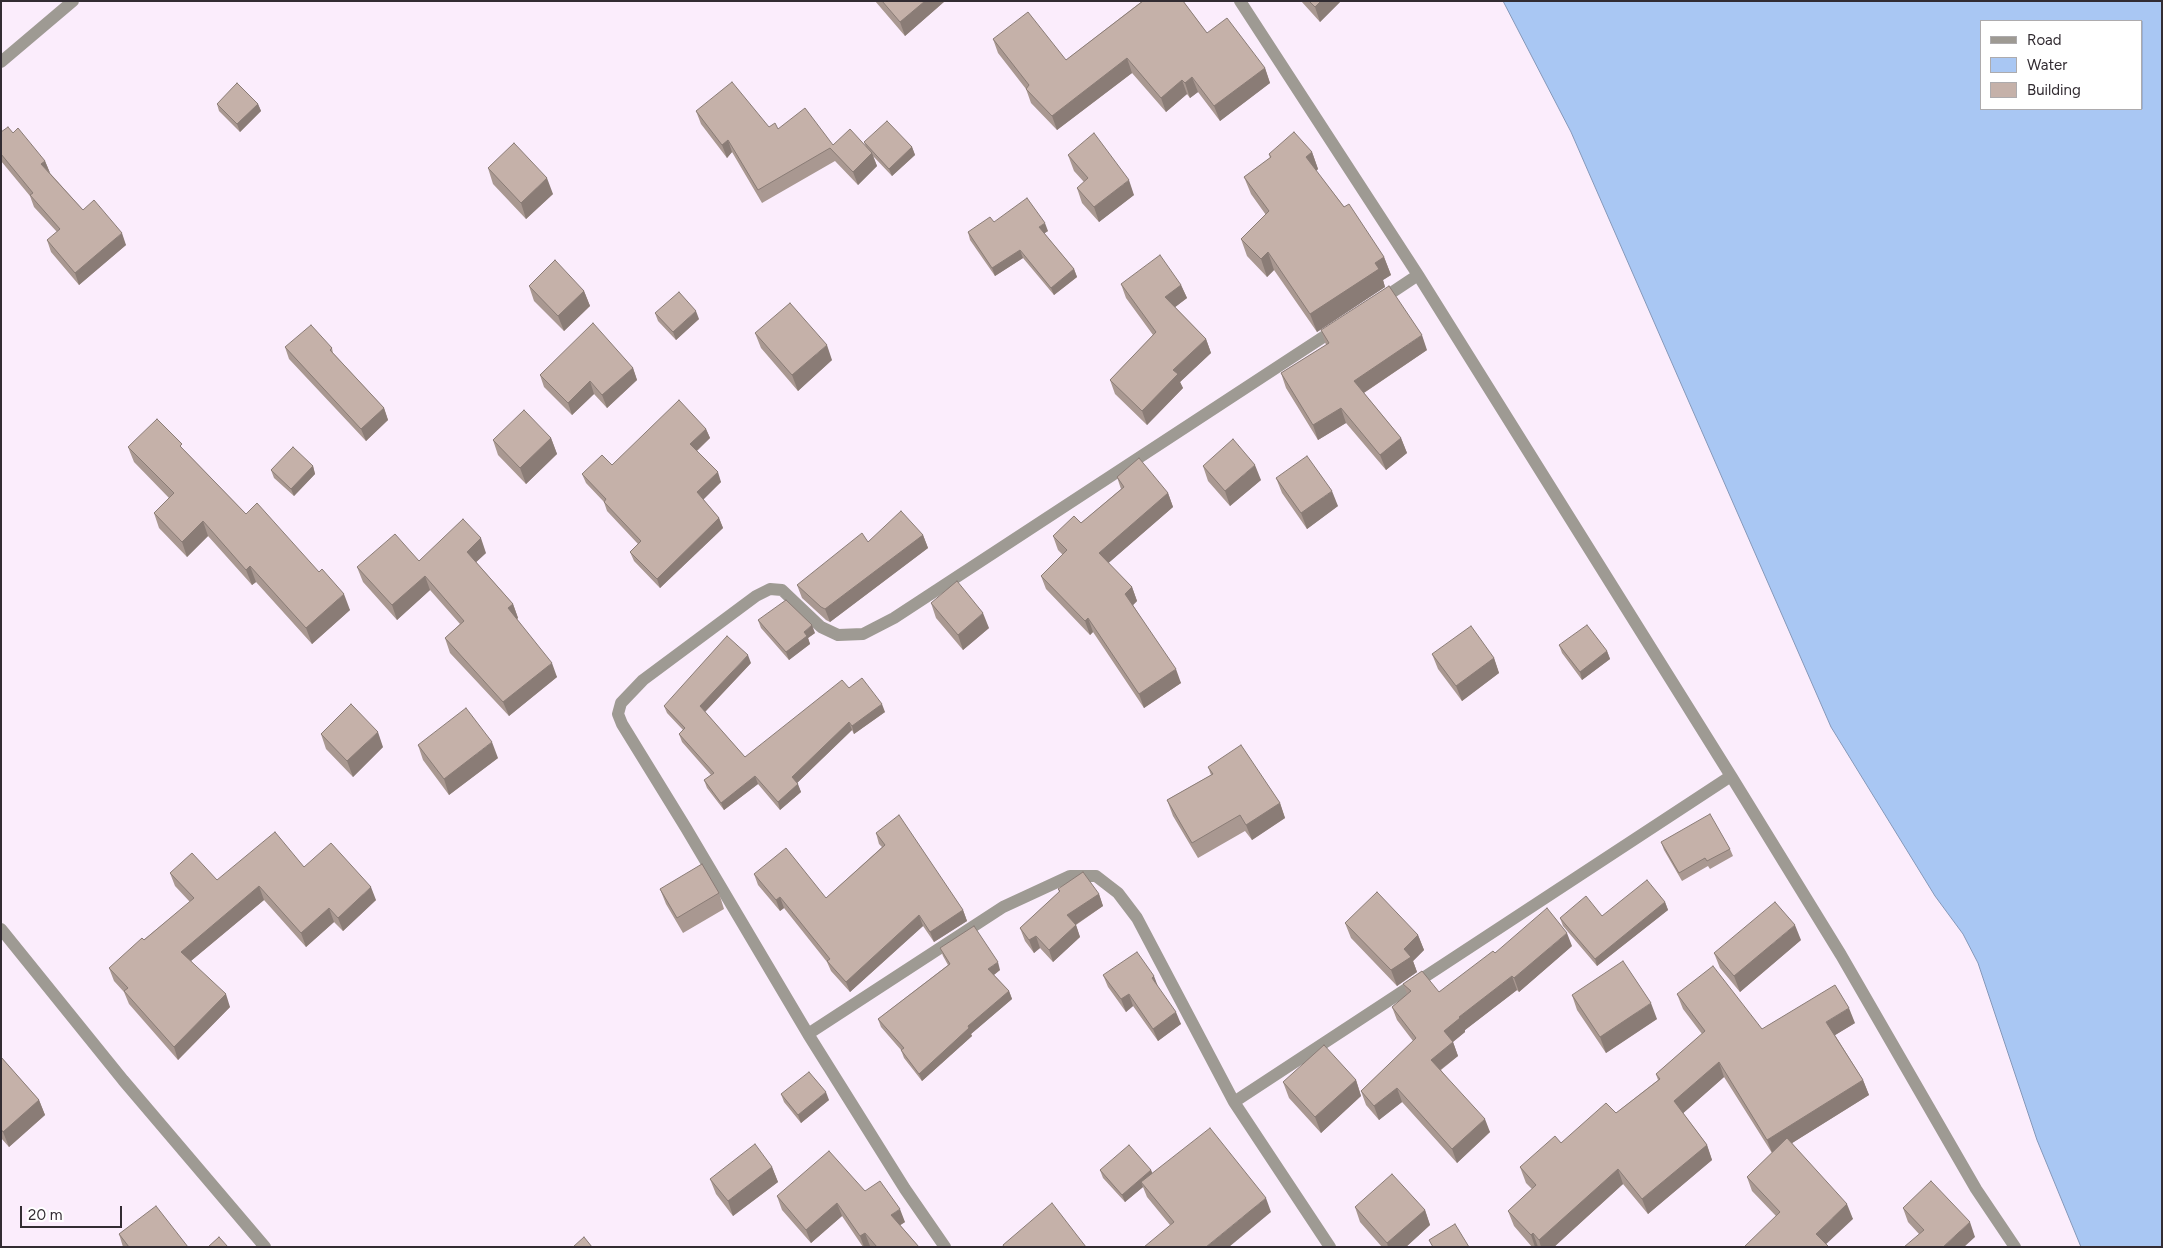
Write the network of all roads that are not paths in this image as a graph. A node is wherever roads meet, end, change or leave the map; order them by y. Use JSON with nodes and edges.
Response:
{"nodes":[{"id":1,"x":73,"y":1,"type":"edge"},
{"id":2,"x":1240,"y":1,"type":"edge"},
{"id":3,"x":1,"y":62,"type":"edge"},
{"id":4,"x":1418,"y":275,"type":"junction"},
{"id":5,"x":1368,"y":308,"type":"edge"},
{"id":6,"x":1352,"y":319,"type":"edge"},
{"id":7,"x":1731,"y":776,"type":"junction"},
{"id":8,"x":1,"y":929,"type":"edge"},
{"id":9,"x":808,"y":1034,"type":"junction"},
{"id":10,"x":1234,"y":1102,"type":"junction"},
{"id":11,"x":266,"y":1247,"type":"edge"},
{"id":12,"x":945,"y":1247,"type":"edge"},
{"id":13,"x":1330,"y":1247,"type":"edge"},
{"id":14,"x":2015,"y":1247,"type":"edge"}],
"edges":[{"from":1,"to":3,"type":"street"},
{"from":2,"to":4,"type":"street"},
{"from":4,"to":5,"type":"street"},
{"from":4,"to":7,"type":"street"},
{"from":6,"to":9,"type":"street"},
{"from":7,"to":10,"type":"street"},
{"from":7,"to":14,"type":"street"},
{"from":8,"to":11,"type":"street"},
{"from":9,"to":10,"type":"street"},
{"from":9,"to":12,"type":"street"},
{"from":10,"to":13,"type":"street"}]}
